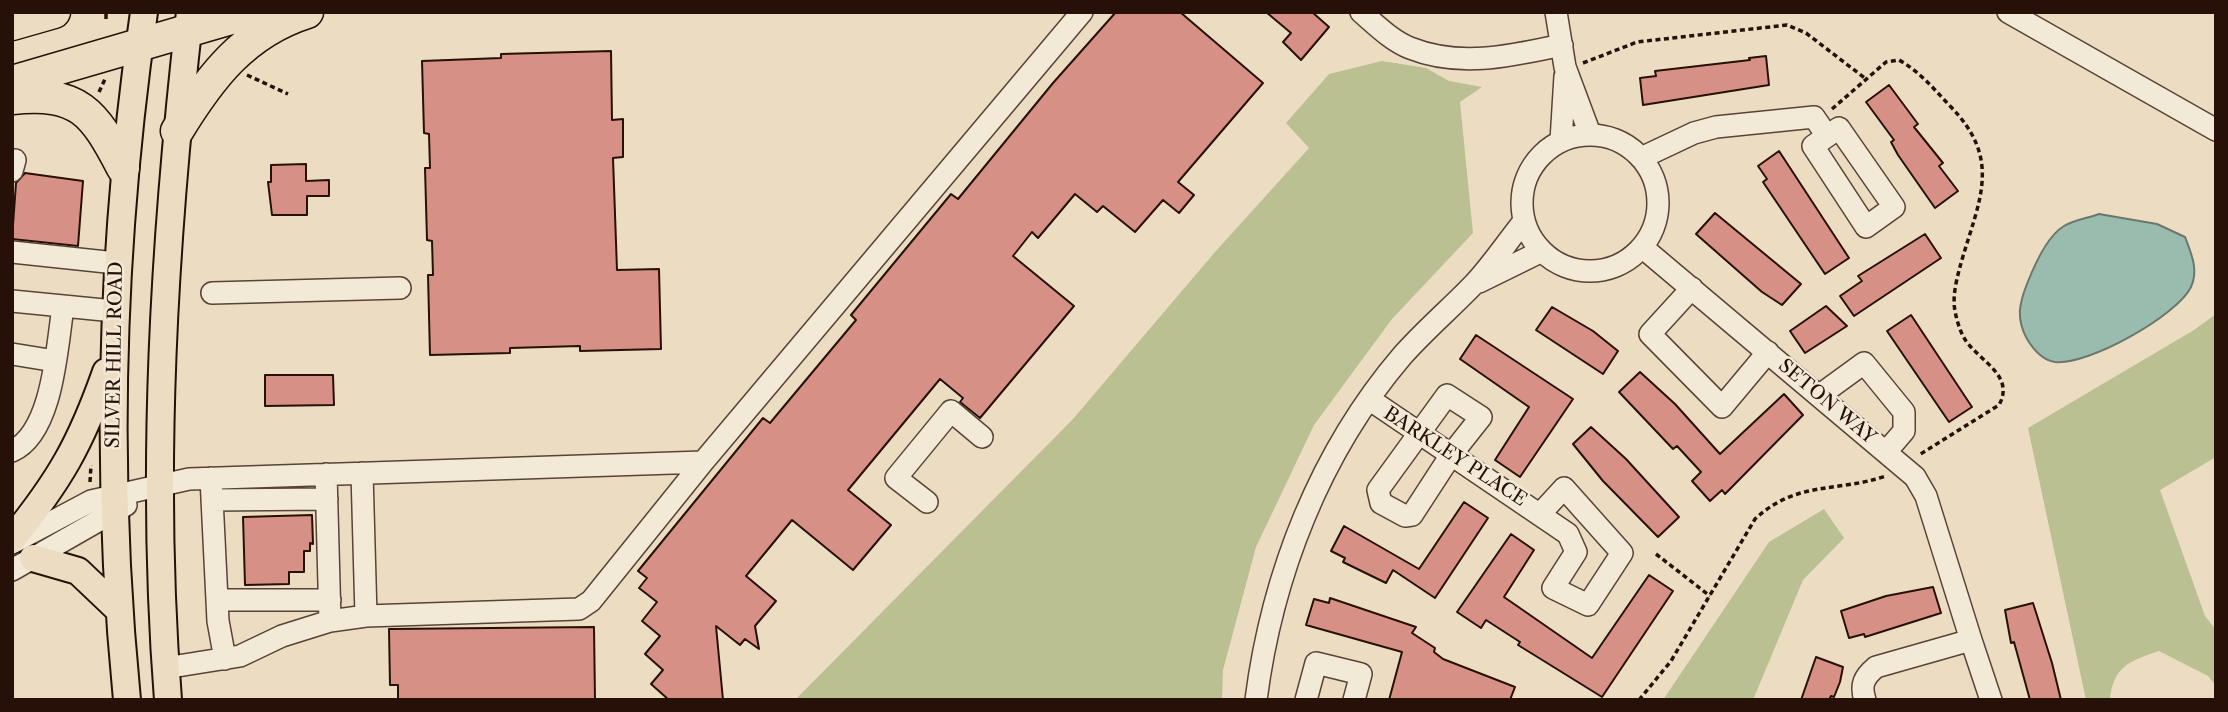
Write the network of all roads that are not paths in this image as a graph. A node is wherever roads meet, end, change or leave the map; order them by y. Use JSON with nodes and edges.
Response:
{"nodes":[{"id":1,"x":21,"y":12,"type":"edge"},
{"id":2,"x":54,"y":12,"type":"edge"},
{"id":3,"x":144,"y":12,"type":"edge"},
{"id":4,"x":252,"y":12,"type":"edge"},
{"id":5,"x":307,"y":12,"type":"edge"},
{"id":6,"x":1082,"y":12,"type":"edge"},
{"id":7,"x":1361,"y":12,"type":"edge"},
{"id":8,"x":1556,"y":12,"type":"edge"},
{"id":9,"x":2021,"y":16,"type":"edge"},
{"id":10,"x":12,"y":17,"type":"edge"},
{"id":11,"x":189,"y":21,"type":"edge"},
{"id":12,"x":12,"y":24,"type":"edge"},
{"id":13,"x":139,"y":44,"type":"junction"},
{"id":14,"x":1562,"y":45,"type":"junction"},
{"id":15,"x":1565,"y":67,"type":"junction"},
{"id":16,"x":12,"y":82,"type":"edge"},
{"id":17,"x":12,"y":98,"type":"edge"},
{"id":18,"x":2216,"y":130,"type":"edge"},
{"id":19,"x":177,"y":131,"type":"junction"},
{"id":20,"x":1590,"y":134,"type":"junction"},
{"id":21,"x":1827,"y":136,"type":"dead end"},
{"id":22,"x":1561,"y":141,"type":"junction"},
{"id":23,"x":1642,"y":158,"type":"junction"},
{"id":24,"x":123,"y":168,"type":"junction"},
{"id":25,"x":1524,"y":221,"type":"junction"},
{"id":26,"x":1642,"y":247,"type":"junction"},
{"id":27,"x":12,"y":252,"type":"edge"},
{"id":28,"x":1540,"y":252,"type":"junction"},
{"id":29,"x":116,"y":263,"type":"junction"},
{"id":30,"x":1474,"y":284,"type":"junction"},
{"id":31,"x":400,"y":288,"type":"dead end"},
{"id":32,"x":1692,"y":288,"type":"junction"},
{"id":33,"x":212,"y":293,"type":"dead end"},
{"id":34,"x":12,"y":301,"type":"edge"},
{"id":35,"x":63,"y":307,"type":"junction"},
{"id":36,"x":114,"y":311,"type":"junction"},
{"id":37,"x":1768,"y":352,"type":"junction"},
{"id":38,"x":12,"y":354,"type":"edge"},
{"id":39,"x":113,"y":354,"type":"junction"},
{"id":40,"x":55,"y":361,"type":"junction"},
{"id":41,"x":1820,"y":395,"type":"junction"},
{"id":42,"x":1369,"y":400,"type":"junction"},
{"id":43,"x":1420,"y":433,"type":"junction"},
{"id":44,"x":982,"y":437,"type":"dead end"},
{"id":45,"x":12,"y":451,"type":"edge"},
{"id":46,"x":1886,"y":452,"type":"junction"},
{"id":47,"x":1451,"y":455,"type":"junction"},
{"id":48,"x":703,"y":461,"type":"junction"},
{"id":49,"x":362,"y":473,"type":"junction"},
{"id":50,"x":326,"y":474,"type":"junction"},
{"id":51,"x":211,"y":478,"type":"junction"},
{"id":52,"x":161,"y":483,"type":"junction"},
{"id":53,"x":106,"y":498,"type":"junction"},
{"id":54,"x":327,"y":499,"type":"junction"},
{"id":55,"x":212,"y":500,"type":"junction"},
{"id":56,"x":927,"y":502,"type":"dead end"},
{"id":57,"x":1541,"y":513,"type":"junction"},
{"id":58,"x":17,"y":552,"type":"edge"},
{"id":59,"x":216,"y":600,"type":"junction"},
{"id":60,"x":119,"y":610,"type":"junction"},
{"id":61,"x":330,"y":611,"type":"junction"},
{"id":62,"x":366,"y":616,"type":"junction"},
{"id":63,"x":1971,"y":640,"type":"junction"},
{"id":64,"x":225,"y":659,"type":"junction"},
{"id":65,"x":166,"y":668,"type":"junction"},
{"id":66,"x":127,"y":700,"type":"edge"},
{"id":67,"x":168,"y":700,"type":"edge"},
{"id":68,"x":1256,"y":700,"type":"edge"},
{"id":69,"x":1306,"y":700,"type":"edge"},
{"id":70,"x":1354,"y":700,"type":"edge"},
{"id":71,"x":1865,"y":700,"type":"edge"},
{"id":72,"x":1991,"y":700,"type":"edge"}],
"edges":[{"from":1,"to":10,"type":"highway"},
{"from":2,"to":12,"type":"highway"},
{"from":3,"to":13,"type":"main road","name":"SILVER HILL ROAD"},
{"from":4,"to":11,"type":"highway"},
{"from":5,"to":19,"type":"highway"},
{"from":6,"to":48,"type":"street"},
{"from":7,"to":14,"type":"street"},
{"from":8,"to":14,"type":"street"},
{"from":9,"to":18,"type":"street"},
{"from":11,"to":13,"type":"highway"},
{"from":11,"to":19,"type":"main road"},
{"from":13,"to":16,"type":"highway"},
{"from":13,"to":24,"type":"main road","name":"SILVER HILL ROAD"},
{"from":14,"to":15,"type":"street"},
{"from":15,"to":20,"type":"street"},
{"from":15,"to":22,"type":"street"},
{"from":17,"to":24,"type":"highway"},
{"from":19,"to":52,"type":"main road"},
{"from":20,"to":22,"type":"street"},
{"from":20,"to":23,"type":"street"},
{"from":21,"to":23,"type":"street"},
{"from":22,"to":25,"type":"street"},
{"from":23,"to":26,"type":"street"},
{"from":24,"to":29,"type":"main road","name":"SILVER HILL ROAD"},
{"from":25,"to":28,"type":"street"},
{"from":25,"to":30,"type":"street"},
{"from":26,"to":28,"type":"street"},
{"from":26,"to":32,"type":"street","name":"SETON WAY"},
{"from":27,"to":29,"type":"street"},
{"from":28,"to":30,"type":"street"},
{"from":29,"to":36,"type":"main road","name":"SILVER HILL ROAD"},
{"from":30,"to":42,"type":"street"},
{"from":31,"to":33,"type":"street"},
{"from":32,"to":37,"type":"street","name":"SETON WAY"},
{"from":32,"to":37,"type":"street","name":"SETON WAY"},
{"from":34,"to":35,"type":"street"},
{"from":35,"to":36,"type":"street"},
{"from":35,"to":40,"type":"street"},
{"from":36,"to":39,"type":"main road","name":"SILVER HILL ROAD"},
{"from":37,"to":41,"type":"street","name":"SETON WAY"},
{"from":38,"to":40,"type":"street"},
{"from":39,"to":53,"type":"main road","name":"SILVER HILL ROAD"},
{"from":39,"to":58,"type":"main road"},
{"from":40,"to":45,"type":"street"},
{"from":41,"to":46,"type":"street","name":"SETON WAY"},
{"from":41,"to":46,"type":"street"},
{"from":42,"to":43,"type":"street","name":"BARKLEY PLACE"},
{"from":42,"to":68,"type":"street"},
{"from":43,"to":47,"type":"street","name":"BARKLEY PLACE"},
{"from":43,"to":47,"type":"street"},
{"from":43,"to":47,"type":"street"},
{"from":44,"to":56,"type":"street"},
{"from":46,"to":63,"type":"street","name":"SETON WAY"},
{"from":47,"to":57,"type":"street","name":"BARKLEY PLACE"},
{"from":48,"to":49,"type":"street"},
{"from":48,"to":62,"type":"street"},
{"from":49,"to":50,"type":"street"},
{"from":49,"to":62,"type":"street"},
{"from":50,"to":51,"type":"street"},
{"from":50,"to":54,"type":"street"},
{"from":51,"to":52,"type":"street"},
{"from":51,"to":55,"type":"street"},
{"from":52,"to":53,"type":"street"},
{"from":52,"to":65,"type":"main road"},
{"from":53,"to":58,"type":"street"},
{"from":53,"to":60,"type":"main road","name":"SILVER HILL ROAD"},
{"from":54,"to":55,"type":"street"},
{"from":54,"to":61,"type":"street"},
{"from":55,"to":59,"type":"street"},
{"from":57,"to":57,"type":"street","name":"BARKLEY PLACE"},
{"from":58,"to":60,"type":"main road"},
{"from":59,"to":61,"type":"street"},
{"from":59,"to":64,"type":"street"},
{"from":60,"to":66,"type":"main road","name":"SILVER HILL ROAD"},
{"from":61,"to":62,"type":"street"},
{"from":61,"to":64,"type":"street"},
{"from":63,"to":71,"type":"street"},
{"from":63,"to":72,"type":"street","name":"SETON WAY"},
{"from":64,"to":65,"type":"street"},
{"from":65,"to":67,"type":"main road"},
{"from":69,"to":70,"type":"street"}]}
